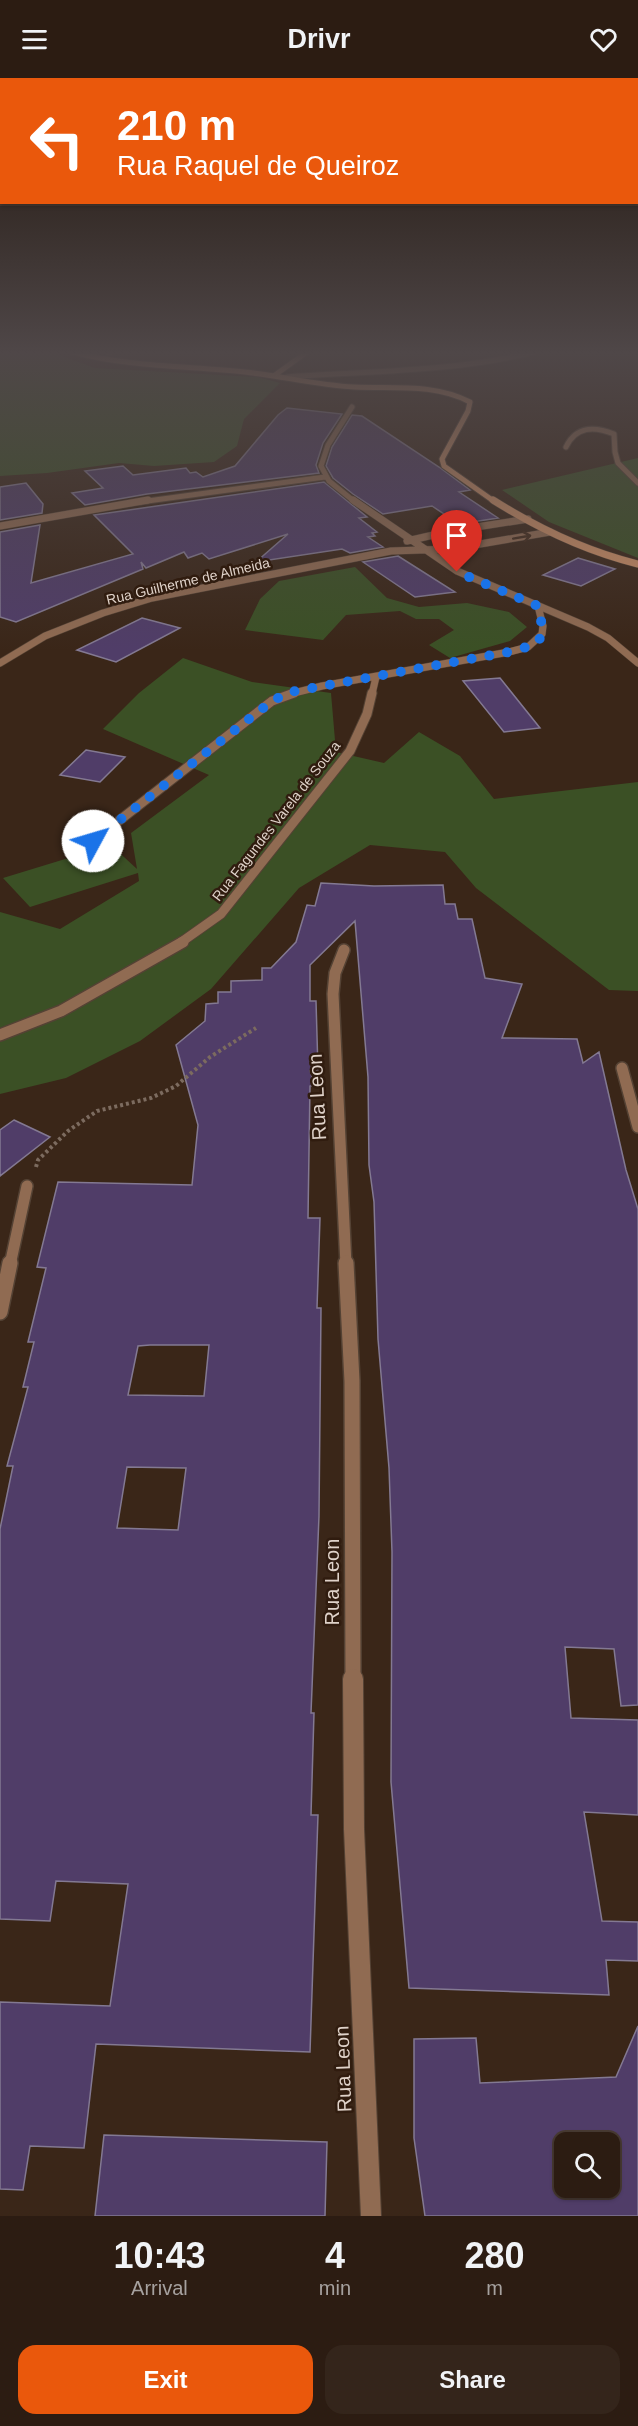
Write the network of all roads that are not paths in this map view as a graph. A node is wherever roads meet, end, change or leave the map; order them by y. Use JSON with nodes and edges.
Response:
{"nodes":[{"id":1,"x":325,"y":452,"type":"edge"},
{"id":2,"x":446,"y":452,"type":"edge"},
{"id":3,"x":615,"y":452,"type":"edge"},
{"id":4,"x":325,"y":477,"type":"junction"},
{"id":5,"x":638,"y":483,"type":"edge"},
{"id":6,"x":528,"y":519,"type":"junction"},
{"id":7,"x":0,"y":526,"type":"edge"},
{"id":8,"x":550,"y":532,"type":"junction"},
{"id":9,"x":410,"y":539,"type":"junction"},
{"id":10,"x":391,"y":551,"type":"junction"},
{"id":11,"x":428,"y":551,"type":"junction"},
{"id":12,"x":638,"y":564,"type":"edge"},
{"id":13,"x":538,"y":606,"type":"junction"},
{"id":14,"x":0,"y":663,"type":"edge"},
{"id":15,"x":638,"y":663,"type":"edge"},
{"id":16,"x":376,"y":677,"type":"junction"},
{"id":17,"x":93,"y":841,"type":"dead end"},
{"id":18,"x":344,"y":950,"type":"dead end"},
{"id":19,"x":0,"y":1035,"type":"edge"},
{"id":20,"x":622,"y":1068,"type":"dead end"},
{"id":21,"x":638,"y":1127,"type":"edge"},
{"id":22,"x":27,"y":1186,"type":"road end"},
{"id":23,"x":0,"y":1312,"type":"edge"},
{"id":24,"x":371,"y":2216,"type":"edge"}],
"edges":[{"from":1,"to":4,"type":"street"},
{"from":2,"to":6,"type":"street"},
{"from":3,"to":5,"type":"street"},
{"from":4,"to":7,"type":"street"},
{"from":4,"to":9,"type":"street"},
{"from":6,"to":8,"type":"street"},
{"from":6,"to":9,"type":"street"},
{"from":11,"to":8,"type":"street","name":"Rua Guilherme de Almeida","one_way":true},
{"from":8,"to":12,"type":"street"},
{"from":9,"to":10,"type":"street","name":"Rua Guilherme de Almeida"},
{"from":9,"to":11,"type":"street"},
{"from":10,"to":11,"type":"street","name":"Rua Guilherme de Almeida"},
{"from":10,"to":14,"type":"street","name":"Rua Guilherme de Almeida"},
{"from":11,"to":13,"type":"street"},
{"from":13,"to":15,"type":"street"},
{"from":13,"to":16,"type":"street"},
{"from":16,"to":17,"type":"street"},
{"from":16,"to":19,"type":"street","name":"Rua Fagundes Varela de Souza"},
{"from":18,"to":24,"type":"street","name":"Rua Leon"},
{"from":20,"to":21,"type":"street"},
{"from":22,"to":23,"type":"street"}]}
